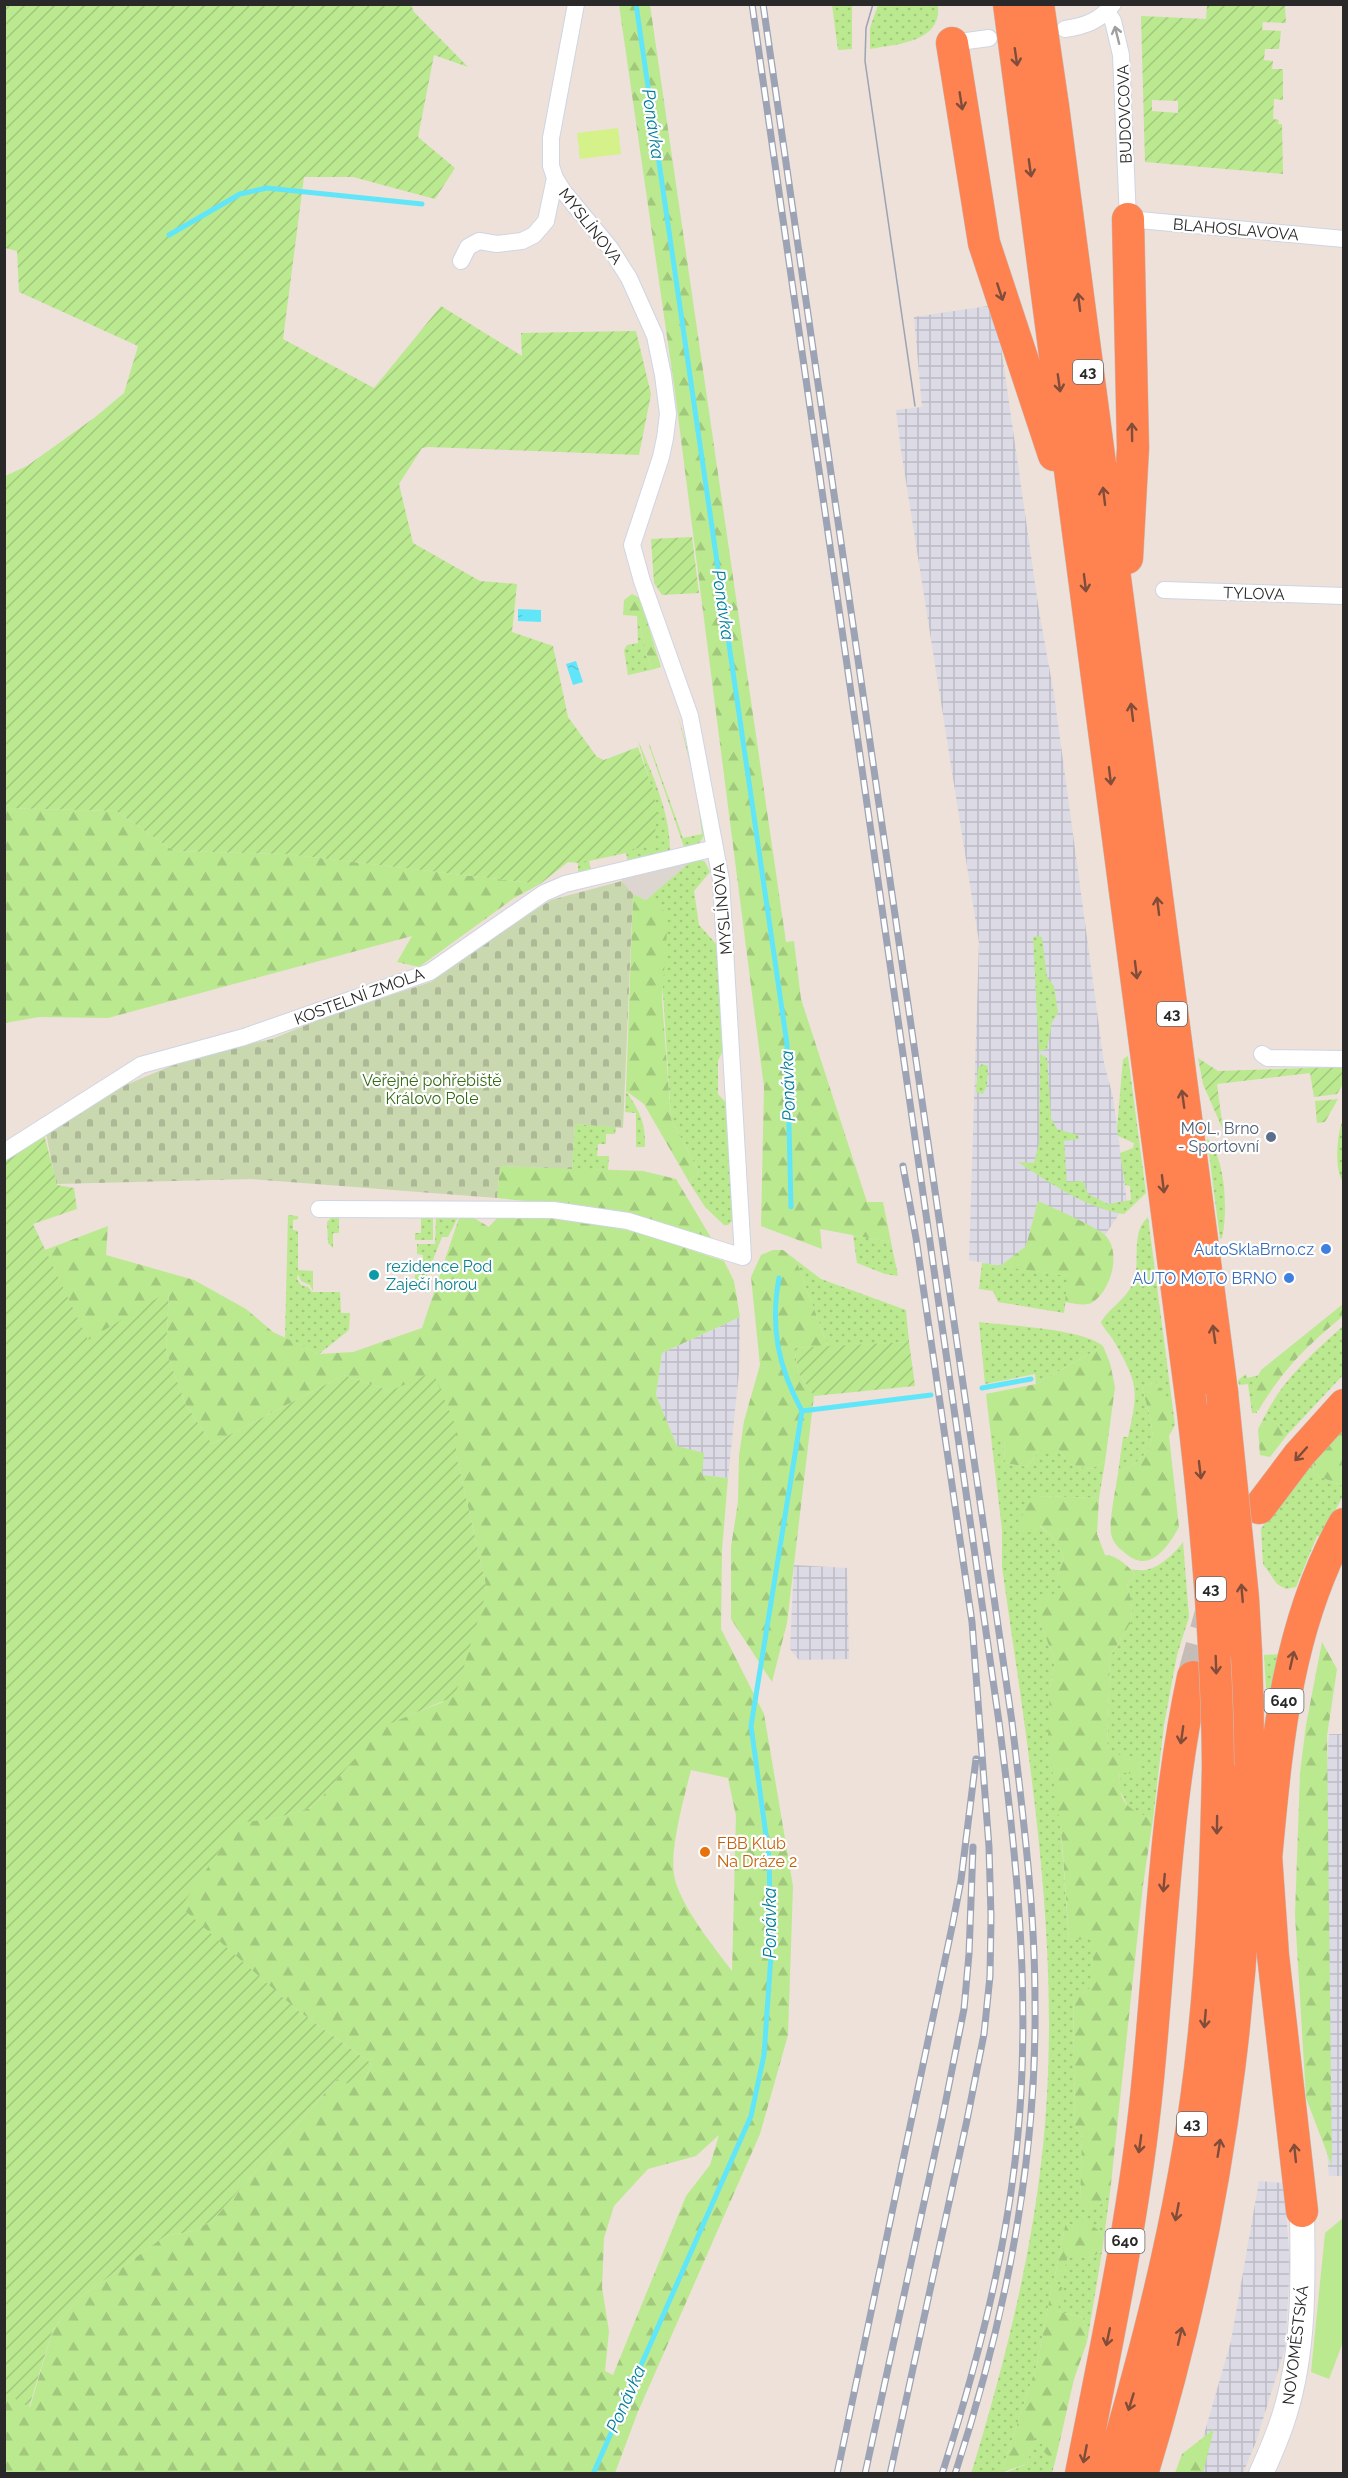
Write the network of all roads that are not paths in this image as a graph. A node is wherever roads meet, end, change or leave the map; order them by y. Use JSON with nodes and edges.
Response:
{"nodes":[{"id":1,"x":576,"y":4,"type":"edge"},
{"id":2,"x":1008,"y":4,"type":"edge"},
{"id":3,"x":1038,"y":4,"type":"edge"},
{"id":4,"x":1110,"y":8,"type":"edge"},
{"id":5,"x":1065,"y":29,"type":"dead end"},
{"id":6,"x":989,"y":38,"type":"dead end"},
{"id":7,"x":952,"y":43,"type":"joint"},
{"id":8,"x":1038,"y":108,"type":"junction"},
{"id":9,"x":555,"y":178,"type":"junction"},
{"id":10,"x":1128,"y":219,"type":"junction"},
{"id":11,"x":461,"y":235,"type":"dead end"},
{"id":12,"x":1344,"y":239,"type":"edge"},
{"id":13,"x":478,"y":242,"type":"junction"},
{"id":14,"x":461,"y":261,"type":"dead end"},
{"id":15,"x":1078,"y":525,"type":"junction"},
{"id":16,"x":1164,"y":590,"type":"dead end"},
{"id":17,"x":1344,"y":596,"type":"edge"},
{"id":18,"x":1122,"y":637,"type":"junction"},
{"id":19,"x":715,"y":849,"type":"junction"},
{"id":20,"x":1262,"y":1054,"type":"dead end"},
{"id":21,"x":1344,"y":1059,"type":"edge"},
{"id":22,"x":4,"y":1152,"type":"edge"},
{"id":23,"x":319,"y":1209,"type":"dead end"},
{"id":24,"x":1339,"y":1412,"type":"edge"},
{"id":25,"x":1259,"y":1508,"type":"dead end"},
{"id":26,"x":1344,"y":1524,"type":"edge"},
{"id":27,"x":1246,"y":1655,"type":"junction"},
{"id":28,"x":1193,"y":1677,"type":"tunnel mouth"},
{"id":29,"x":1266,"y":1864,"type":"junction"},
{"id":30,"x":1230,"y":2074,"type":"junction"},
{"id":31,"x":1302,"y":2211,"type":"joint"},
{"id":32,"x":1081,"y":2474,"type":"edge"},
{"id":33,"x":1110,"y":2474,"type":"edge"},
{"id":34,"x":1142,"y":2474,"type":"edge"},
{"id":35,"x":1261,"y":2474,"type":"edge"}],
"edges":[{"from":1,"to":9,"type":"street","name":"MYSLÍNOVA"},
{"from":2,"to":8,"type":"highway","number":"43","one_way":true,"bridge":true},
{"from":3,"to":8,"type":"highway","number":"43","bridge":true},
{"from":4,"to":5,"type":"street","name":"BUDOVCOVA"},
{"from":10,"to":4,"type":"street","name":"BUDOVCOVA","one_way":true},
{"from":6,"to":7,"type":"street"},
{"from":7,"to":15,"type":"highway","one_way":true},
{"from":8,"to":15,"type":"highway","number":"43","one_way":true},
{"from":18,"to":8,"type":"highway","number":"43","one_way":true},
{"from":9,"to":13,"type":"street","name":"MYSLÍNOVA"},
{"from":9,"to":19,"type":"street","name":"MYSLÍNOVA"},
{"from":10,"to":12,"type":"street","name":"BLAHOSLAVOVA"},
{"from":18,"to":10,"type":"highway","one_way":true},
{"from":11,"to":13,"type":"street","name":"MYSLÍNOVA"},
{"from":13,"to":14,"type":"street"},
{"from":15,"to":33,"type":"highway","number":"43","one_way":true,"bridge":true},
{"from":16,"to":17,"type":"street","name":"TYLOVA"},
{"from":27,"to":18,"type":"highway","number":"43","one_way":true,"bridge":true},
{"from":19,"to":22,"type":"street","name":"KOSTELNÍ ZMOLA"},
{"from":19,"to":23,"type":"street","name":"MYSLÍNOVA"},
{"from":20,"to":21,"type":"street"},
{"from":24,"to":25,"type":"highway","one_way":true},
{"from":29,"to":26,"type":"highway","number":"640","one_way":true},
{"from":27,"to":29,"type":"highway"},
{"from":27,"to":30,"type":"highway","number":"43"},
{"from":28,"to":32,"type":"highway","number":"640","one_way":true},
{"from":29,"to":30,"type":"highway","number":"640"},
{"from":31,"to":29,"type":"highway","one_way":true},
{"from":34,"to":30,"type":"highway","number":"43","one_way":true},
{"from":31,"to":35,"type":"street","name":"NOVOMĚSTSKÁ"}]}
